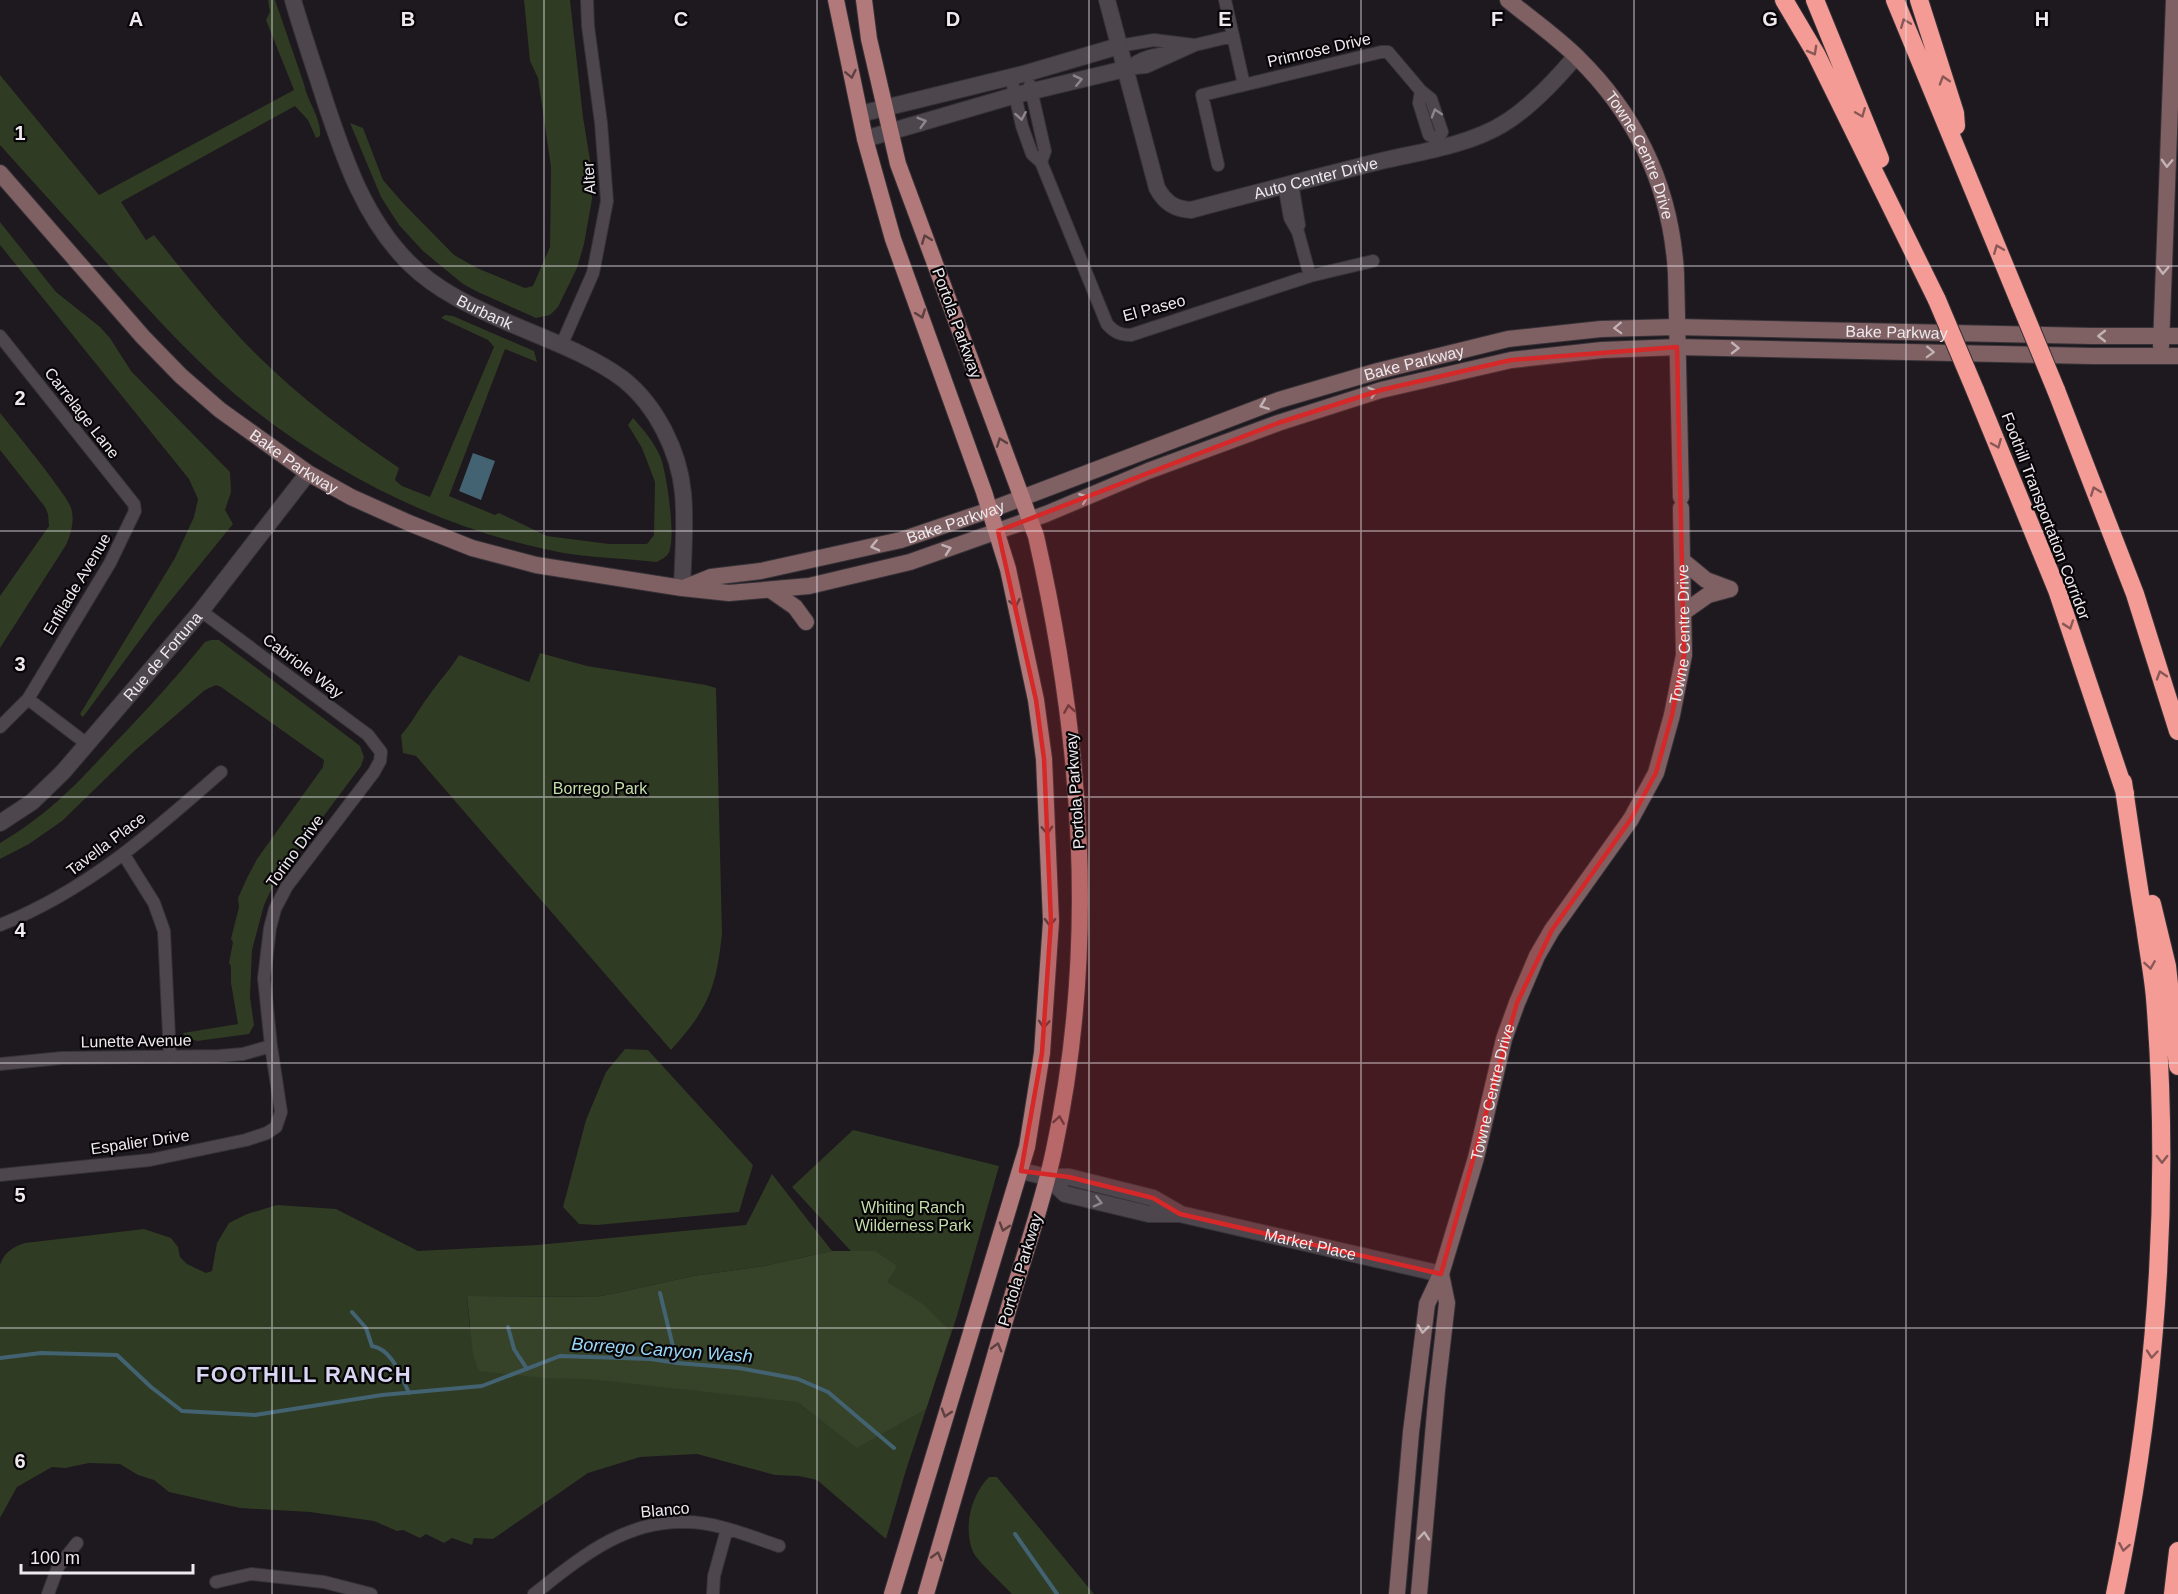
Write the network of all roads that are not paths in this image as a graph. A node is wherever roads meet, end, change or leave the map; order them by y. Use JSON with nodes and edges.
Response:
{"nodes":[{"id":1,"x":292,"y":0,"type":"edge"},
{"id":2,"x":587,"y":0,"type":"edge"},
{"id":3,"x":836,"y":0,"type":"edge"},
{"id":4,"x":864,"y":0,"type":"edge"},
{"id":5,"x":1107,"y":0,"type":"edge"},
{"id":6,"x":1226,"y":0,"type":"edge"},
{"id":7,"x":1508,"y":0,"type":"edge"},
{"id":8,"x":1784,"y":0,"type":"edge"},
{"id":9,"x":1815,"y":0,"type":"edge"},
{"id":10,"x":1895,"y":0,"type":"edge"},
{"id":11,"x":1919,"y":0,"type":"edge"},
{"id":12,"x":2174,"y":0,"type":"edge"},
{"id":13,"x":1233,"y":36,"type":"junction"},
{"id":14,"x":1195,"y":45,"type":"junction"},
{"id":15,"x":1119,"y":46,"type":"junction"},
{"id":16,"x":1576,"y":56,"type":"junction"},
{"id":17,"x":1125,"y":69,"type":"junction"},
{"id":18,"x":1019,"y":75,"type":"junction"},
{"id":19,"x":2174,"y":80,"type":"edge"},
{"id":20,"x":1244,"y":85,"type":"junction"},
{"id":21,"x":1023,"y":93,"type":"junction"},
{"id":22,"x":885,"y":107,"type":"junction"},
{"id":23,"x":860,"y":114,"type":"junction"},
{"id":24,"x":891,"y":131,"type":"junction"},
{"id":25,"x":865,"y":139,"type":"junction"},
{"id":26,"x":1438,"y":143,"type":"junction"},
{"id":27,"x":1960,"y":157,"type":"junction"},
{"id":28,"x":1218,"y":165,"type":"dead end"},
{"id":29,"x":0,"y":173,"type":"edge"},
{"id":30,"x":1288,"y":184,"type":"junction"},
{"id":31,"x":1373,"y":261,"type":"dead end"},
{"id":32,"x":1310,"y":276,"type":"junction"},
{"id":33,"x":1937,"y":300,"type":"junction"},
{"id":34,"x":1676,"y":327,"type":"junction"},
{"id":35,"x":2161,"y":335,"type":"junction"},
{"id":36,"x":0,"y":336,"type":"edge"},
{"id":37,"x":2178,"y":336,"type":"edge"},
{"id":38,"x":561,"y":346,"type":"junction"},
{"id":39,"x":1677,"y":347,"type":"junction"},
{"id":40,"x":2170,"y":356,"type":"edge"},
{"id":41,"x":1378,"y":371,"type":"junction"},
{"id":42,"x":1278,"y":423,"type":"junction"},
{"id":43,"x":308,"y":473,"type":"junction"},
{"id":44,"x":1021,"y":497,"type":"junction"},
{"id":45,"x":990,"y":510,"type":"junction"},
{"id":46,"x":135,"y":511,"type":"joint"},
{"id":47,"x":1029,"y":519,"type":"junction"},
{"id":48,"x":998,"y":531,"type":"junction"},
{"id":49,"x":1683,"y":561,"type":"junction"},
{"id":50,"x":711,"y":577,"type":"junction"},
{"id":51,"x":809,"y":586,"type":"junction"},
{"id":52,"x":682,"y":588,"type":"junction"},
{"id":53,"x":772,"y":591,"type":"junction"},
{"id":54,"x":201,"y":610,"type":"junction"},
{"id":55,"x":1684,"y":612,"type":"junction"},
{"id":56,"x":806,"y":622,"type":"dead end"},
{"id":57,"x":28,"y":699,"type":"junction"},
{"id":58,"x":0,"y":727,"type":"edge"},
{"id":59,"x":2178,"y":730,"type":"edge"},
{"id":60,"x":87,"y":744,"type":"junction"},
{"id":61,"x":381,"y":752,"type":"joint"},
{"id":62,"x":221,"y":772,"type":"dead end"},
{"id":63,"x":2123,"y":782,"type":"junction"},
{"id":64,"x":0,"y":823,"type":"edge"},
{"id":65,"x":124,"y":855,"type":"junction"},
{"id":66,"x":0,"y":925,"type":"edge"},
{"id":67,"x":270,"y":1046,"type":"junction"},
{"id":68,"x":170,"y":1057,"type":"junction"},
{"id":69,"x":0,"y":1064,"type":"edge"},
{"id":70,"x":2178,"y":1066,"type":"edge"},
{"id":71,"x":278,"y":1124,"type":"joint"},
{"id":72,"x":1021,"y":1171,"type":"junction"},
{"id":73,"x":0,"y":1175,"type":"edge"},
{"id":74,"x":1047,"y":1178,"type":"junction"},
{"id":75,"x":1441,"y":1274,"type":"junction"},
{"id":76,"x":727,"y":1529,"type":"junction"},
{"id":77,"x":77,"y":1543,"type":"dead end"},
{"id":78,"x":778,"y":1546,"type":"dead end"},
{"id":79,"x":2178,"y":1551,"type":"edge"},
{"id":80,"x":216,"y":1582,"type":"dead end"},
{"id":81,"x":48,"y":1594,"type":"edge"},
{"id":82,"x":371,"y":1594,"type":"edge"},
{"id":83,"x":534,"y":1594,"type":"edge"},
{"id":84,"x":713,"y":1594,"type":"edge"},
{"id":85,"x":892,"y":1594,"type":"edge"},
{"id":86,"x":926,"y":1594,"type":"edge"},
{"id":87,"x":1397,"y":1594,"type":"edge"},
{"id":88,"x":1419,"y":1594,"type":"edge"},
{"id":89,"x":2115,"y":1594,"type":"edge"},
{"id":90,"x":2173,"y":1594,"type":"edge"}],
"edges":[{"from":1,"to":38,"type":"street","name":"Burbank"},
{"from":2,"to":38,"type":"street","name":"Alter"},
{"from":3,"to":23,"type":"main road","name":"Portola Parkway","one_way":true},
{"from":4,"to":22,"type":"main road","name":"Portola Parkway"},
{"from":5,"to":15,"type":"street","name":"Auto Center Drive"},
{"from":6,"to":13,"type":"street"},
{"from":7,"to":16,"type":"main road","name":"Towne Centre Drive"},
{"from":8,"to":33,"type":"highway","one_way":true},
{"from":9,"to":33,"type":"highway","name":"Foothill Transportation Corridor","one_way":true},
{"from":27,"to":10,"type":"highway","one_way":true},
{"from":27,"to":11,"type":"highway","one_way":true},
{"from":12,"to":19,"type":"main road"},
{"from":13,"to":14,"type":"street"},
{"from":13,"to":20,"type":"street"},
{"from":14,"to":15,"type":"street"},
{"from":14,"to":17,"type":"street"},
{"from":15,"to":17,"type":"street","name":"Auto Center Drive"},
{"from":15,"to":18,"type":"street"},
{"from":16,"to":26,"type":"street","name":"Auto Center Drive"},
{"from":16,"to":34,"type":"main road","name":"Towne Centre Drive"},
{"from":21,"to":17,"type":"street","one_way":true},
{"from":17,"to":30,"type":"street","name":"Auto Center Drive"},
{"from":18,"to":21,"type":"street","name":"El Paseo"},
{"from":18,"to":22,"type":"street"},
{"from":19,"to":35,"type":"main road","one_way":true},
{"from":20,"to":26,"type":"street","name":"Primrose Drive"},
{"from":20,"to":28,"type":"street","name":"Primrose Drive"},
{"from":24,"to":21,"type":"street","one_way":true},
{"from":21,"to":32,"type":"street","name":"El Paseo"},
{"from":22,"to":23,"type":"street"},
{"from":22,"to":24,"type":"main road","name":"Portola Parkway"},
{"from":23,"to":25,"type":"main road","name":"Portola Parkway"},
{"from":24,"to":25,"type":"street"},
{"from":44,"to":24,"type":"main road","name":"Portola Parkway","one_way":true},
{"from":25,"to":45,"type":"main road","name":"Portola Parkway","one_way":true},
{"from":26,"to":30,"type":"street","name":"Auto Center Drive"},
{"from":59,"to":27,"type":"highway","one_way":true,"bridge":true},
{"from":29,"to":43,"type":"main road","name":"Bake Parkway"},
{"from":30,"to":32,"type":"street"},
{"from":31,"to":32,"type":"street","name":"El Paseo"},
{"from":33,"to":63,"type":"highway","name":"Foothill Transportation Corridor","one_way":true,"bridge":true},
{"from":35,"to":34,"type":"main road","name":"Bake Parkway","one_way":true},
{"from":34,"to":39,"type":"main road","name":"Towne Centre Drive"},
{"from":34,"to":41,"type":"main road","name":"Bake Parkway","one_way":true},
{"from":35,"to":37,"type":"main road","name":"Bake Parkway"},
{"from":35,"to":40,"type":"main road"},
{"from":36,"to":46,"type":"street","name":"Carrelage Lane"},
{"from":38,"to":52,"type":"street","name":"Burbank"},
{"from":39,"to":40,"type":"main road","name":"Bake Parkway","one_way":true},
{"from":42,"to":39,"type":"main road","name":"Bake Parkway","one_way":true},
{"from":39,"to":49,"type":"main road","name":"Towne Centre Drive"},
{"from":41,"to":42,"type":"main road"},
{"from":41,"to":44,"type":"main road","name":"Bake Parkway","one_way":true},
{"from":47,"to":42,"type":"main road","name":"Bake Parkway","one_way":true},
{"from":43,"to":52,"type":"main road","name":"Bake Parkway"},
{"from":43,"to":54,"type":"street","name":"Rue de Fortuna"},
{"from":44,"to":45,"type":"main road","name":"Bake Parkway"},
{"from":44,"to":47,"type":"main road","name":"Portola Parkway"},
{"from":45,"to":48,"type":"main road","name":"Portola Parkway"},
{"from":45,"to":50,"type":"main road","name":"Bake Parkway","one_way":true},
{"from":46,"to":57,"type":"street","name":"Enfilade Avenue"},
{"from":47,"to":48,"type":"main road","name":"Bake Parkway"},
{"from":74,"to":47,"type":"main road","name":"Portola Parkway","one_way":true},
{"from":51,"to":48,"type":"main road","name":"Bake Parkway","one_way":true},
{"from":48,"to":72,"type":"main road","name":"Portola Parkway","one_way":true},
{"from":49,"to":55,"type":"main road","name":"Towne Centre Drive"},
{"from":49,"to":55,"type":"main road"},
{"from":50,"to":51,"type":"main road"},
{"from":50,"to":52,"type":"main road","name":"Bake Parkway"},
{"from":51,"to":53,"type":"main road","name":"Bake Parkway"},
{"from":52,"to":53,"type":"main road","name":"Bake Parkway"},
{"from":53,"to":56,"type":"main road"},
{"from":54,"to":60,"type":"street","name":"Rue de Fortuna"},
{"from":54,"to":61,"type":"street","name":"Cabriole Way"},
{"from":55,"to":75,"type":"main road","name":"Towne Centre Drive"},
{"from":57,"to":58,"type":"street","name":"Enfilade Avenue"},
{"from":57,"to":60,"type":"street"},
{"from":60,"to":64,"type":"street","name":"Rue de Fortuna"},
{"from":61,"to":67,"type":"street","name":"Torino Drive"},
{"from":62,"to":65,"type":"street","name":"Tavella Place"},
{"from":63,"to":70,"type":"highway","name":"Foothill Transportation Corridor"},
{"from":63,"to":89,"type":"highway","one_way":true},
{"from":65,"to":66,"type":"street","name":"Tavella Place"},
{"from":65,"to":68,"type":"street"},
{"from":67,"to":68,"type":"street","name":"Lunette Avenue"},
{"from":67,"to":71,"type":"street","name":"Torino Drive"},
{"from":68,"to":69,"type":"street","name":"Lunette Avenue"},
{"from":71,"to":73,"type":"street","name":"Espalier Drive"},
{"from":72,"to":74,"type":"street","name":"Market Place"},
{"from":72,"to":85,"type":"main road","name":"Portola Parkway","one_way":true},
{"from":74,"to":75,"type":"street","name":"Market Place"},
{"from":86,"to":74,"type":"main road","name":"Portola Parkway","one_way":true},
{"from":75,"to":87,"type":"main road","name":"Towne Centre Drive","one_way":true},
{"from":88,"to":75,"type":"main road","name":"Towne Centre Drive","one_way":true},
{"from":76,"to":78,"type":"street","name":"Blanco"},
{"from":76,"to":83,"type":"street","name":"Blanco"},
{"from":76,"to":84,"type":"street"},
{"from":77,"to":81,"type":"street"},
{"from":79,"to":90,"type":"highway"},
{"from":80,"to":82,"type":"street"}]}
